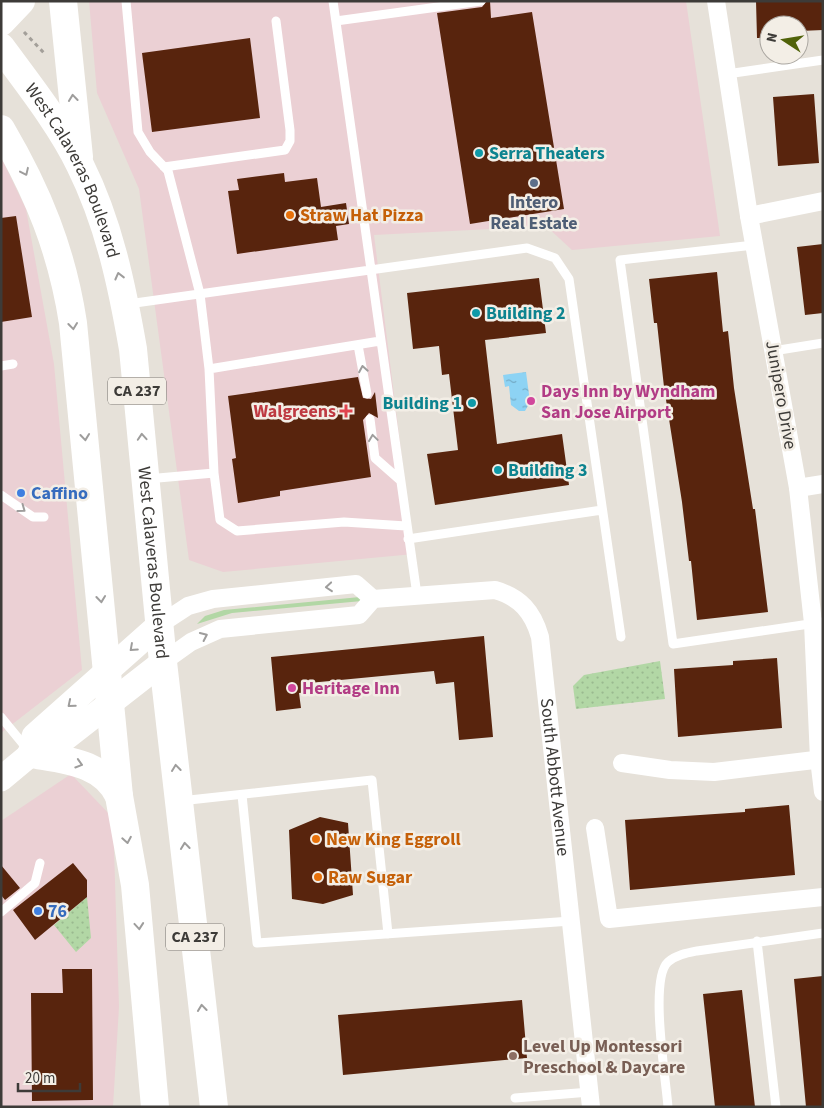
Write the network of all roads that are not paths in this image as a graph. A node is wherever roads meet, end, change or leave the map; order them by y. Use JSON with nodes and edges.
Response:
{"nodes":[{"id":1,"x":21,"y":1,"type":"edge"},
{"id":2,"x":62,"y":1,"type":"edge"},
{"id":3,"x":126,"y":1,"type":"edge"},
{"id":4,"x":333,"y":1,"type":"edge"},
{"id":5,"x":482,"y":1,"type":"edge"},
{"id":6,"x":716,"y":1,"type":"edge"},
{"id":7,"x":276,"y":21,"type":"dead end"},
{"id":8,"x":336,"y":21,"type":"junction"},
{"id":9,"x":11,"y":25,"type":"edge"},
{"id":10,"x":1,"y":48,"type":"edge"},
{"id":11,"x":823,"y":60,"type":"edge"},
{"id":12,"x":727,"y":74,"type":"junction"},
{"id":13,"x":1,"y":129,"type":"edge"},
{"id":14,"x":80,"y":164,"type":"junction"},
{"id":15,"x":164,"y":167,"type":"junction"},
{"id":16,"x":823,"y":200,"type":"edge"},
{"id":17,"x":749,"y":216,"type":"junction"},
{"id":18,"x":754,"y":245,"type":"junction"},
{"id":19,"x":370,"y":269,"type":"junction"},
{"id":20,"x":200,"y":294,"type":"junction"},
{"id":21,"x":126,"y":305,"type":"junction"},
{"id":22,"x":380,"y":341,"type":"junction"},
{"id":23,"x":823,"y":343,"type":"edge"},
{"id":24,"x":358,"y":345,"type":"junction"},
{"id":25,"x":773,"y":351,"type":"junction"},
{"id":26,"x":13,"y":364,"type":"dead end"},
{"id":27,"x":1,"y":366,"type":"edge"},
{"id":28,"x":209,"y":369,"type":"junction"},
{"id":29,"x":367,"y":394,"type":"dead end"},
{"id":30,"x":370,"y":419,"type":"dead end"},
{"id":31,"x":214,"y":473,"type":"junction"},
{"id":32,"x":145,"y":479,"type":"junction"},
{"id":33,"x":400,"y":480,"type":"junction"},
{"id":34,"x":823,"y":484,"type":"edge"},
{"id":35,"x":798,"y":488,"type":"junction"},
{"id":36,"x":1,"y":494,"type":"edge"},
{"id":37,"x":602,"y":510,"type":"junction"},
{"id":38,"x":44,"y":517,"type":"dead end"},
{"id":39,"x":406,"y":526,"type":"junction"},
{"id":40,"x":408,"y":539,"type":"junction"},
{"id":41,"x":417,"y":594,"type":"junction"},
{"id":42,"x":372,"y":598,"type":"junction"},
{"id":43,"x":818,"y":622,"type":"edge"},
{"id":44,"x":159,"y":625,"type":"junction"},
{"id":45,"x":621,"y":637,"type":"dead end"},
{"id":46,"x":163,"y":662,"type":"junction"},
{"id":47,"x":108,"y":671,"type":"junction"},
{"id":48,"x":111,"y":700,"type":"junction"},
{"id":49,"x":1,"y":717,"type":"edge"},
{"id":50,"x":31,"y":754,"type":"junction"},
{"id":51,"x":821,"y":759,"type":"edge"},
{"id":52,"x":622,"y":763,"type":"dead end"},
{"id":53,"x":1,"y":779,"type":"edge"},
{"id":54,"x":823,"y":792,"type":"edge"},
{"id":55,"x":242,"y":794,"type":"junction"},
{"id":56,"x":119,"y":796,"type":"junction"},
{"id":57,"x":180,"y":801,"type":"junction"},
{"id":58,"x":595,"y":828,"type":"dead end"},
{"id":59,"x":40,"y":863,"type":"dead end"},
{"id":60,"x":823,"y":897,"type":"edge"},
{"id":61,"x":1,"y":912,"type":"edge"},
{"id":62,"x":571,"y":921,"type":"junction"},
{"id":63,"x":823,"y":933,"type":"edge"},
{"id":64,"x":388,"y":934,"type":"junction"},
{"id":65,"x":757,"y":942,"type":"junction"},
{"id":66,"x":142,"y":967,"type":"junction"},
{"id":67,"x":515,"y":1098,"type":"dead end"},
{"id":68,"x":590,"y":1099,"type":"edge"},
{"id":69,"x":135,"y":1107,"type":"edge"},
{"id":70,"x":155,"y":1107,"type":"edge"},
{"id":71,"x":214,"y":1107,"type":"edge"},
{"id":72,"x":668,"y":1107,"type":"edge"},
{"id":73,"x":776,"y":1107,"type":"edge"}],
"edges":[{"from":1,"to":9,"type":"main road"},
{"from":14,"to":2,"type":"main road","one_way":true},
{"from":3,"to":15,"type":"lane"},
{"from":4,"to":8,"type":"lane"},
{"from":5,"to":8,"type":"lane"},
{"from":6,"to":12,"type":"street","name":"Junipero Drive"},
{"from":7,"to":15,"type":"lane"},
{"from":8,"to":19,"type":"lane"},
{"from":10,"to":14,"type":"main road","name":"West Calaveras Boulevard","number":"CA 237"},
{"from":11,"to":12,"type":"lane"},
{"from":12,"to":17,"type":"street","name":"Junipero Drive"},
{"from":13,"to":47,"type":"main road","number":"CA 237","one_way":true},
{"from":21,"to":14,"type":"main road","name":"West Calaveras Boulevard","number":"CA 237","one_way":true},
{"from":15,"to":20,"type":"lane"},
{"from":16,"to":17,"type":"street"},
{"from":17,"to":18,"type":"street","name":"Junipero Drive"},
{"from":18,"to":25,"type":"street","name":"Junipero Drive"},
{"from":18,"to":43,"type":"lane"},
{"from":19,"to":20,"type":"lane"},
{"from":19,"to":22,"type":"lane"},
{"from":19,"to":37,"type":"lane"},
{"from":20,"to":21,"type":"lane"},
{"from":20,"to":28,"type":"lane"},
{"from":32,"to":21,"type":"main road","name":"West Calaveras Boulevard","number":"CA 237","one_way":true},
{"from":22,"to":24,"type":"lane"},
{"from":22,"to":33,"type":"lane"},
{"from":23,"to":25,"type":"lane"},
{"from":24,"to":28,"type":"lane"},
{"from":29,"to":24,"type":"lane","one_way":true},
{"from":25,"to":35,"type":"street","name":"Junipero Drive"},
{"from":26,"to":27,"type":"lane"},
{"from":28,"to":31,"type":"lane"},
{"from":33,"to":30,"type":"lane","one_way":true},
{"from":31,"to":32,"type":"lane"},
{"from":31,"to":39,"type":"lane"},
{"from":32,"to":44,"type":"main road","name":"West Calaveras Boulevard","number":"CA 237"},
{"from":33,"to":39,"type":"lane"},
{"from":34,"to":35,"type":"street"},
{"from":35,"to":43,"type":"street","name":"Junipero Drive"},
{"from":36,"to":38,"type":"lane","one_way":true},
{"from":37,"to":40,"type":"lane"},
{"from":37,"to":45,"type":"lane"},
{"from":39,"to":40,"type":"lane"},
{"from":40,"to":41,"type":"lane"},
{"from":41,"to":42,"type":"street","name":"South Abbott Avenue"},
{"from":41,"to":62,"type":"street","name":"South Abbott Avenue"},
{"from":42,"to":44,"type":"street","one_way":true},
{"from":46,"to":42,"type":"street","one_way":true},
{"from":43,"to":51,"type":"street","name":"Junipero Drive"},
{"from":44,"to":46,"type":"main road","name":"West Calaveras Boulevard","number":"CA 237"},
{"from":44,"to":47,"type":"street","one_way":true},
{"from":46,"to":48,"type":"street"},
{"from":57,"to":46,"type":"main road","name":"West Calaveras Boulevard","number":"CA 237","one_way":true},
{"from":47,"to":48,"type":"main road","number":"CA 237"},
{"from":47,"to":50,"type":"street","one_way":true},
{"from":48,"to":50,"type":"street"},
{"from":48,"to":56,"type":"main road","number":"CA 237"},
{"from":49,"to":50,"type":"lane"},
{"from":50,"to":53,"type":"street"},
{"from":50,"to":56,"type":"main road","one_way":true},
{"from":51,"to":52,"type":"street"},
{"from":51,"to":54,"type":"street","name":"Junipero Drive"},
{"from":55,"to":57,"type":"lane"},
{"from":55,"to":64,"type":"lane"},
{"from":55,"to":64,"type":"lane"},
{"from":56,"to":66,"type":"main road","number":"CA 237","one_way":true},
{"from":71,"to":57,"type":"main road","name":"West Calaveras Boulevard","number":"CA 237","one_way":true},
{"from":58,"to":60,"type":"street"},
{"from":59,"to":61,"type":"lane"},
{"from":62,"to":64,"type":"lane"},
{"from":62,"to":68,"type":"street","name":"South Abbott Avenue"},
{"from":63,"to":65,"type":"lane"},
{"from":65,"to":72,"type":"lane"},
{"from":65,"to":73,"type":"lane"},
{"from":66,"to":69,"type":"main road"},
{"from":66,"to":70,"type":"main road","number":"CA 237"},
{"from":67,"to":68,"type":"lane"}]}
